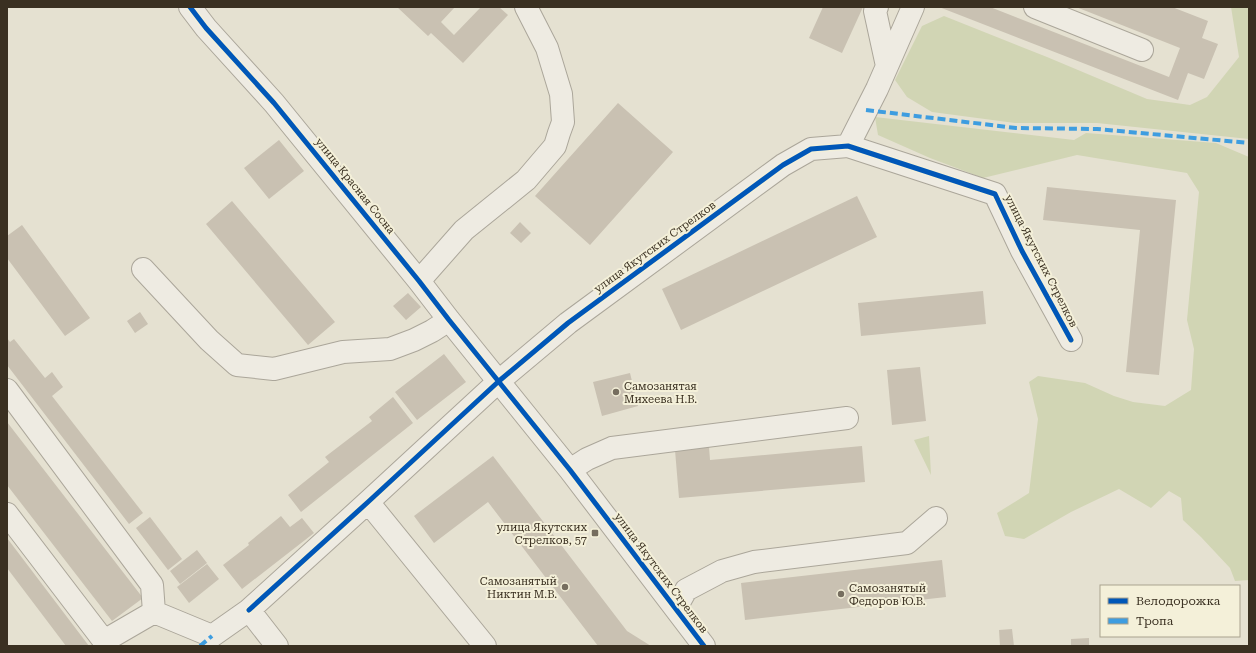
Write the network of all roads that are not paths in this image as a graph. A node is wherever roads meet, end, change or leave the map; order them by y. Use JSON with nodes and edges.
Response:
{"nodes":[{"id":1,"x":190,"y":7,"type":"edge"},
{"id":2,"x":526,"y":7,"type":"edge"},
{"id":3,"x":877,"y":7,"type":"edge"},
{"id":4,"x":913,"y":7,"type":"edge"},
{"id":5,"x":1035,"y":7,"type":"edge"},
{"id":6,"x":1142,"y":50,"type":"dead end"},
{"id":7,"x":887,"y":66,"type":"junction"},
{"id":8,"x":848,"y":146,"type":"junction"},
{"id":9,"x":143,"y":269,"type":"dead end"},
{"id":10,"x":419,"y":281,"type":"junction"},
{"id":11,"x":449,"y":320,"type":"junction"},
{"id":12,"x":1071,"y":340,"type":"dead end"},
{"id":13,"x":499,"y":381,"type":"junction"},
{"id":14,"x":7,"y":390,"type":"edge"},
{"id":15,"x":847,"y":418,"type":"dead end"},
{"id":16,"x":570,"y":470,"type":"junction"},
{"id":17,"x":368,"y":502,"type":"junction"},
{"id":18,"x":7,"y":514,"type":"edge"},
{"id":19,"x":936,"y":518,"type":"dead end"},
{"id":20,"x":676,"y":608,"type":"junction"},
{"id":21,"x":249,"y":610,"type":"junction"},
{"id":22,"x":154,"y":612,"type":"junction"},
{"id":23,"x":277,"y":646,"type":"edge"},
{"id":24,"x":485,"y":646,"type":"edge"},
{"id":25,"x":704,"y":646,"type":"edge"}],
"edges":[{"from":1,"to":10,"type":"street","name":"улица Красная Сосна"},
{"from":2,"to":10,"type":"street"},
{"from":3,"to":7,"type":"street"},
{"from":4,"to":7,"type":"street"},
{"from":5,"to":6,"type":"street"},
{"from":7,"to":8,"type":"street"},
{"from":8,"to":12,"type":"street","name":"улица Якутских Стрелков"},
{"from":8,"to":13,"type":"street","name":"улица Якутских Стрелков"},
{"from":9,"to":11,"type":"street"},
{"from":10,"to":11,"type":"street","name":"улица Красная Сосна"},
{"from":11,"to":13,"type":"street","name":"улица Красная Сосна"},
{"from":13,"to":16,"type":"street","name":"улица Якутских Стрелков"},
{"from":13,"to":17,"type":"street"},
{"from":14,"to":22,"type":"street"},
{"from":15,"to":16,"type":"street"},
{"from":16,"to":20,"type":"street","name":"улица Якутских Стрелков"},
{"from":17,"to":21,"type":"street"},
{"from":17,"to":24,"type":"street"},
{"from":18,"to":22,"type":"street"},
{"from":19,"to":20,"type":"street"},
{"from":20,"to":25,"type":"street","name":"улица Якутских Стрелков"},
{"from":21,"to":22,"type":"street"},
{"from":21,"to":23,"type":"street"}]}
